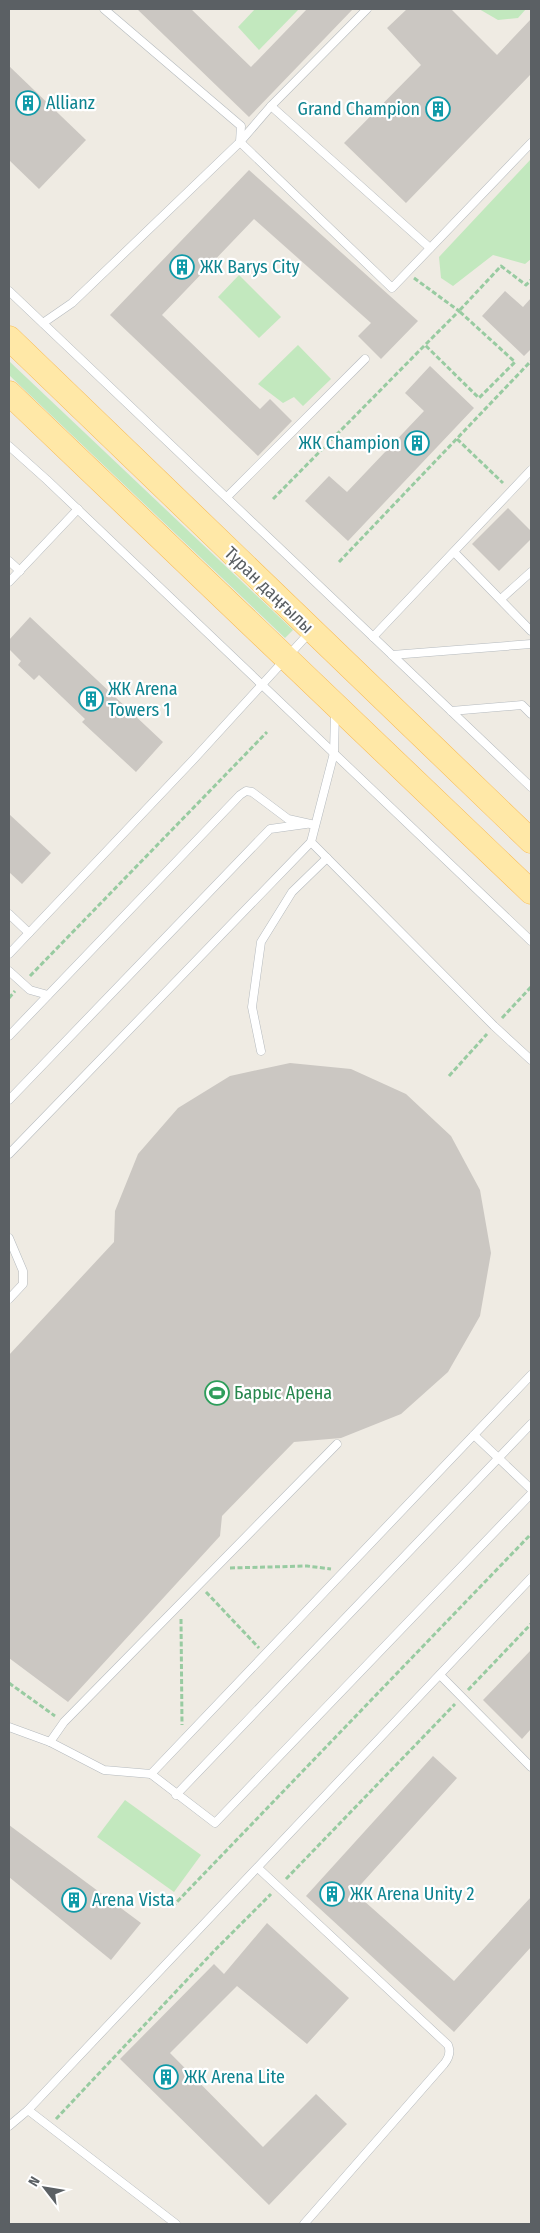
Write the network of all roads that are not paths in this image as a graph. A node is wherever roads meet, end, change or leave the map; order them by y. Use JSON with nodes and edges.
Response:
{"nodes":[{"id":1,"x":104,"y":9,"type":"edge"},
{"id":2,"x":367,"y":9,"type":"edge"},
{"id":3,"x":271,"y":106,"type":"junction"},
{"id":4,"x":240,"y":142,"type":"junction"},
{"id":5,"x":531,"y":143,"type":"edge"},
{"id":6,"x":430,"y":248,"type":"junction"},
{"id":7,"x":9,"y":291,"type":"edge"},
{"id":8,"x":43,"y":323,"type":"junction"},
{"id":9,"x":9,"y":338,"type":"edge"},
{"id":10,"x":365,"y":359,"type":"dead end"},
{"id":11,"x":9,"y":393,"type":"edge"},
{"id":12,"x":9,"y":446,"type":"edge"},
{"id":13,"x":531,"y":470,"type":"edge"},
{"id":14,"x":227,"y":497,"type":"junction"},
{"id":15,"x":78,"y":510,"type":"junction"},
{"id":16,"x":454,"y":552,"type":"junction"},
{"id":17,"x":9,"y":561,"type":"edge"},
{"id":18,"x":20,"y":571,"type":"junction"},
{"id":19,"x":528,"y":575,"type":"edge"},
{"id":20,"x":9,"y":582,"type":"edge"},
{"id":21,"x":531,"y":584,"type":"edge"},
{"id":22,"x":501,"y":599,"type":"junction"},
{"id":23,"x":312,"y":630,"type":"junction"},
{"id":24,"x":531,"y":631,"type":"edge"},
{"id":25,"x":373,"y":637,"type":"junction"},
{"id":26,"x":531,"y":644,"type":"edge"},
{"id":27,"x":392,"y":655,"type":"junction"},
{"id":28,"x":286,"y":658,"type":"junction"},
{"id":29,"x":261,"y":684,"type":"junction"},
{"id":30,"x":335,"y":705,"type":"junction"},
{"id":31,"x":451,"y":711,"type":"junction"},
{"id":32,"x":531,"y":714,"type":"edge"},
{"id":33,"x":334,"y":753,"type":"junction"},
{"id":34,"x":531,"y":787,"type":"edge"},
{"id":35,"x":313,"y":824,"type":"junction"},
{"id":36,"x":531,"y":841,"type":"edge"},
{"id":37,"x":311,"y":842,"type":"junction"},
{"id":38,"x":327,"y":858,"type":"junction"},
{"id":39,"x":531,"y":892,"type":"edge"},
{"id":40,"x":9,"y":914,"type":"edge"},
{"id":41,"x":29,"y":933,"type":"junction"},
{"id":42,"x":531,"y":941,"type":"edge"},
{"id":43,"x":9,"y":954,"type":"edge"},
{"id":44,"x":9,"y":971,"type":"edge"},
{"id":45,"x":48,"y":995,"type":"junction"},
{"id":46,"x":9,"y":1036,"type":"edge"},
{"id":47,"x":261,"y":1052,"type":"dead end"},
{"id":48,"x":531,"y":1060,"type":"edge"},
{"id":49,"x":9,"y":1100,"type":"edge"},
{"id":50,"x":9,"y":1154,"type":"edge"},
{"id":51,"x":9,"y":1238,"type":"edge"},
{"id":52,"x":9,"y":1299,"type":"edge"},
{"id":53,"x":531,"y":1375,"type":"edge"},
{"id":54,"x":531,"y":1424,"type":"edge"},
{"id":55,"x":474,"y":1435,"type":"junction"},
{"id":56,"x":337,"y":1444,"type":"dead end"},
{"id":57,"x":498,"y":1459,"type":"junction"},
{"id":58,"x":531,"y":1489,"type":"edge"},
{"id":59,"x":531,"y":1494,"type":"edge"},
{"id":60,"x":531,"y":1578,"type":"edge"},
{"id":61,"x":440,"y":1675,"type":"junction"},
{"id":62,"x":9,"y":1727,"type":"edge"},
{"id":63,"x":50,"y":1742,"type":"junction"},
{"id":64,"x":531,"y":1767,"type":"edge"},
{"id":65,"x":151,"y":1774,"type":"junction"},
{"id":66,"x":176,"y":1795,"type":"junction"},
{"id":67,"x":258,"y":1868,"type":"junction"},
{"id":68,"x":28,"y":2110,"type":"junction"},
{"id":69,"x":9,"y":2126,"type":"edge"},
{"id":70,"x":176,"y":2224,"type":"edge"},
{"id":71,"x":304,"y":2224,"type":"edge"}],
"edges":[{"from":1,"to":4,"type":"lane"},
{"from":2,"to":3,"type":"lane"},
{"from":3,"to":4,"type":"lane"},
{"from":3,"to":6,"type":"lane"},
{"from":4,"to":6,"type":"lane"},
{"from":4,"to":8,"type":"lane"},
{"from":5,"to":6,"type":"lane"},
{"from":7,"to":8,"type":"lane"},
{"from":8,"to":14,"type":"lane"},
{"from":9,"to":23,"type":"main road","name":"Тұран даңғылы"},
{"from":10,"to":14,"type":"lane"},
{"from":11,"to":28,"type":"main road","name":"Тұран даңғылы"},
{"from":12,"to":15,"type":"lane"},
{"from":13,"to":16,"type":"lane"},
{"from":14,"to":25,"type":"lane"},
{"from":15,"to":18,"type":"lane"},
{"from":15,"to":29,"type":"lane"},
{"from":16,"to":22,"type":"lane"},
{"from":16,"to":25,"type":"lane"},
{"from":17,"to":18,"type":"lane"},
{"from":18,"to":20,"type":"lane"},
{"from":19,"to":21,"type":"lane"},
{"from":19,"to":22,"type":"lane"},
{"from":22,"to":24,"type":"lane"},
{"from":23,"to":28,"type":"lane"},
{"from":23,"to":36,"type":"main road","name":"Тұран даңғылы"},
{"from":25,"to":27,"type":"lane"},
{"from":26,"to":27,"type":"lane"},
{"from":27,"to":31,"type":"lane"},
{"from":28,"to":29,"type":"lane"},
{"from":28,"to":30,"type":"main road","name":"Тұран даңғылы"},
{"from":29,"to":33,"type":"lane"},
{"from":29,"to":41,"type":"lane"},
{"from":30,"to":33,"type":"lane"},
{"from":30,"to":39,"type":"main road","name":"Тұран даңғылы"},
{"from":31,"to":32,"type":"lane"},
{"from":31,"to":34,"type":"lane"},
{"from":33,"to":35,"type":"lane"},
{"from":33,"to":42,"type":"lane"},
{"from":35,"to":37,"type":"lane"},
{"from":35,"to":45,"type":"lane"},
{"from":35,"to":49,"type":"lane"},
{"from":37,"to":38,"type":"lane"},
{"from":37,"to":50,"type":"lane"},
{"from":38,"to":47,"type":"lane"},
{"from":38,"to":48,"type":"lane"},
{"from":40,"to":41,"type":"lane"},
{"from":41,"to":43,"type":"lane"},
{"from":44,"to":45,"type":"lane"},
{"from":45,"to":46,"type":"lane"},
{"from":51,"to":52,"type":"lane"},
{"from":53,"to":55,"type":"lane"},
{"from":54,"to":57,"type":"lane"},
{"from":55,"to":57,"type":"lane"},
{"from":55,"to":65,"type":"lane"},
{"from":56,"to":63,"type":"lane"},
{"from":57,"to":58,"type":"lane"},
{"from":57,"to":66,"type":"lane"},
{"from":59,"to":66,"type":"lane"},
{"from":60,"to":61,"type":"lane"},
{"from":61,"to":64,"type":"lane"},
{"from":61,"to":67,"type":"lane"},
{"from":62,"to":63,"type":"lane"},
{"from":63,"to":65,"type":"lane"},
{"from":65,"to":66,"type":"lane"},
{"from":67,"to":68,"type":"lane"},
{"from":67,"to":71,"type":"lane"},
{"from":68,"to":69,"type":"lane"},
{"from":68,"to":70,"type":"lane"}]}
